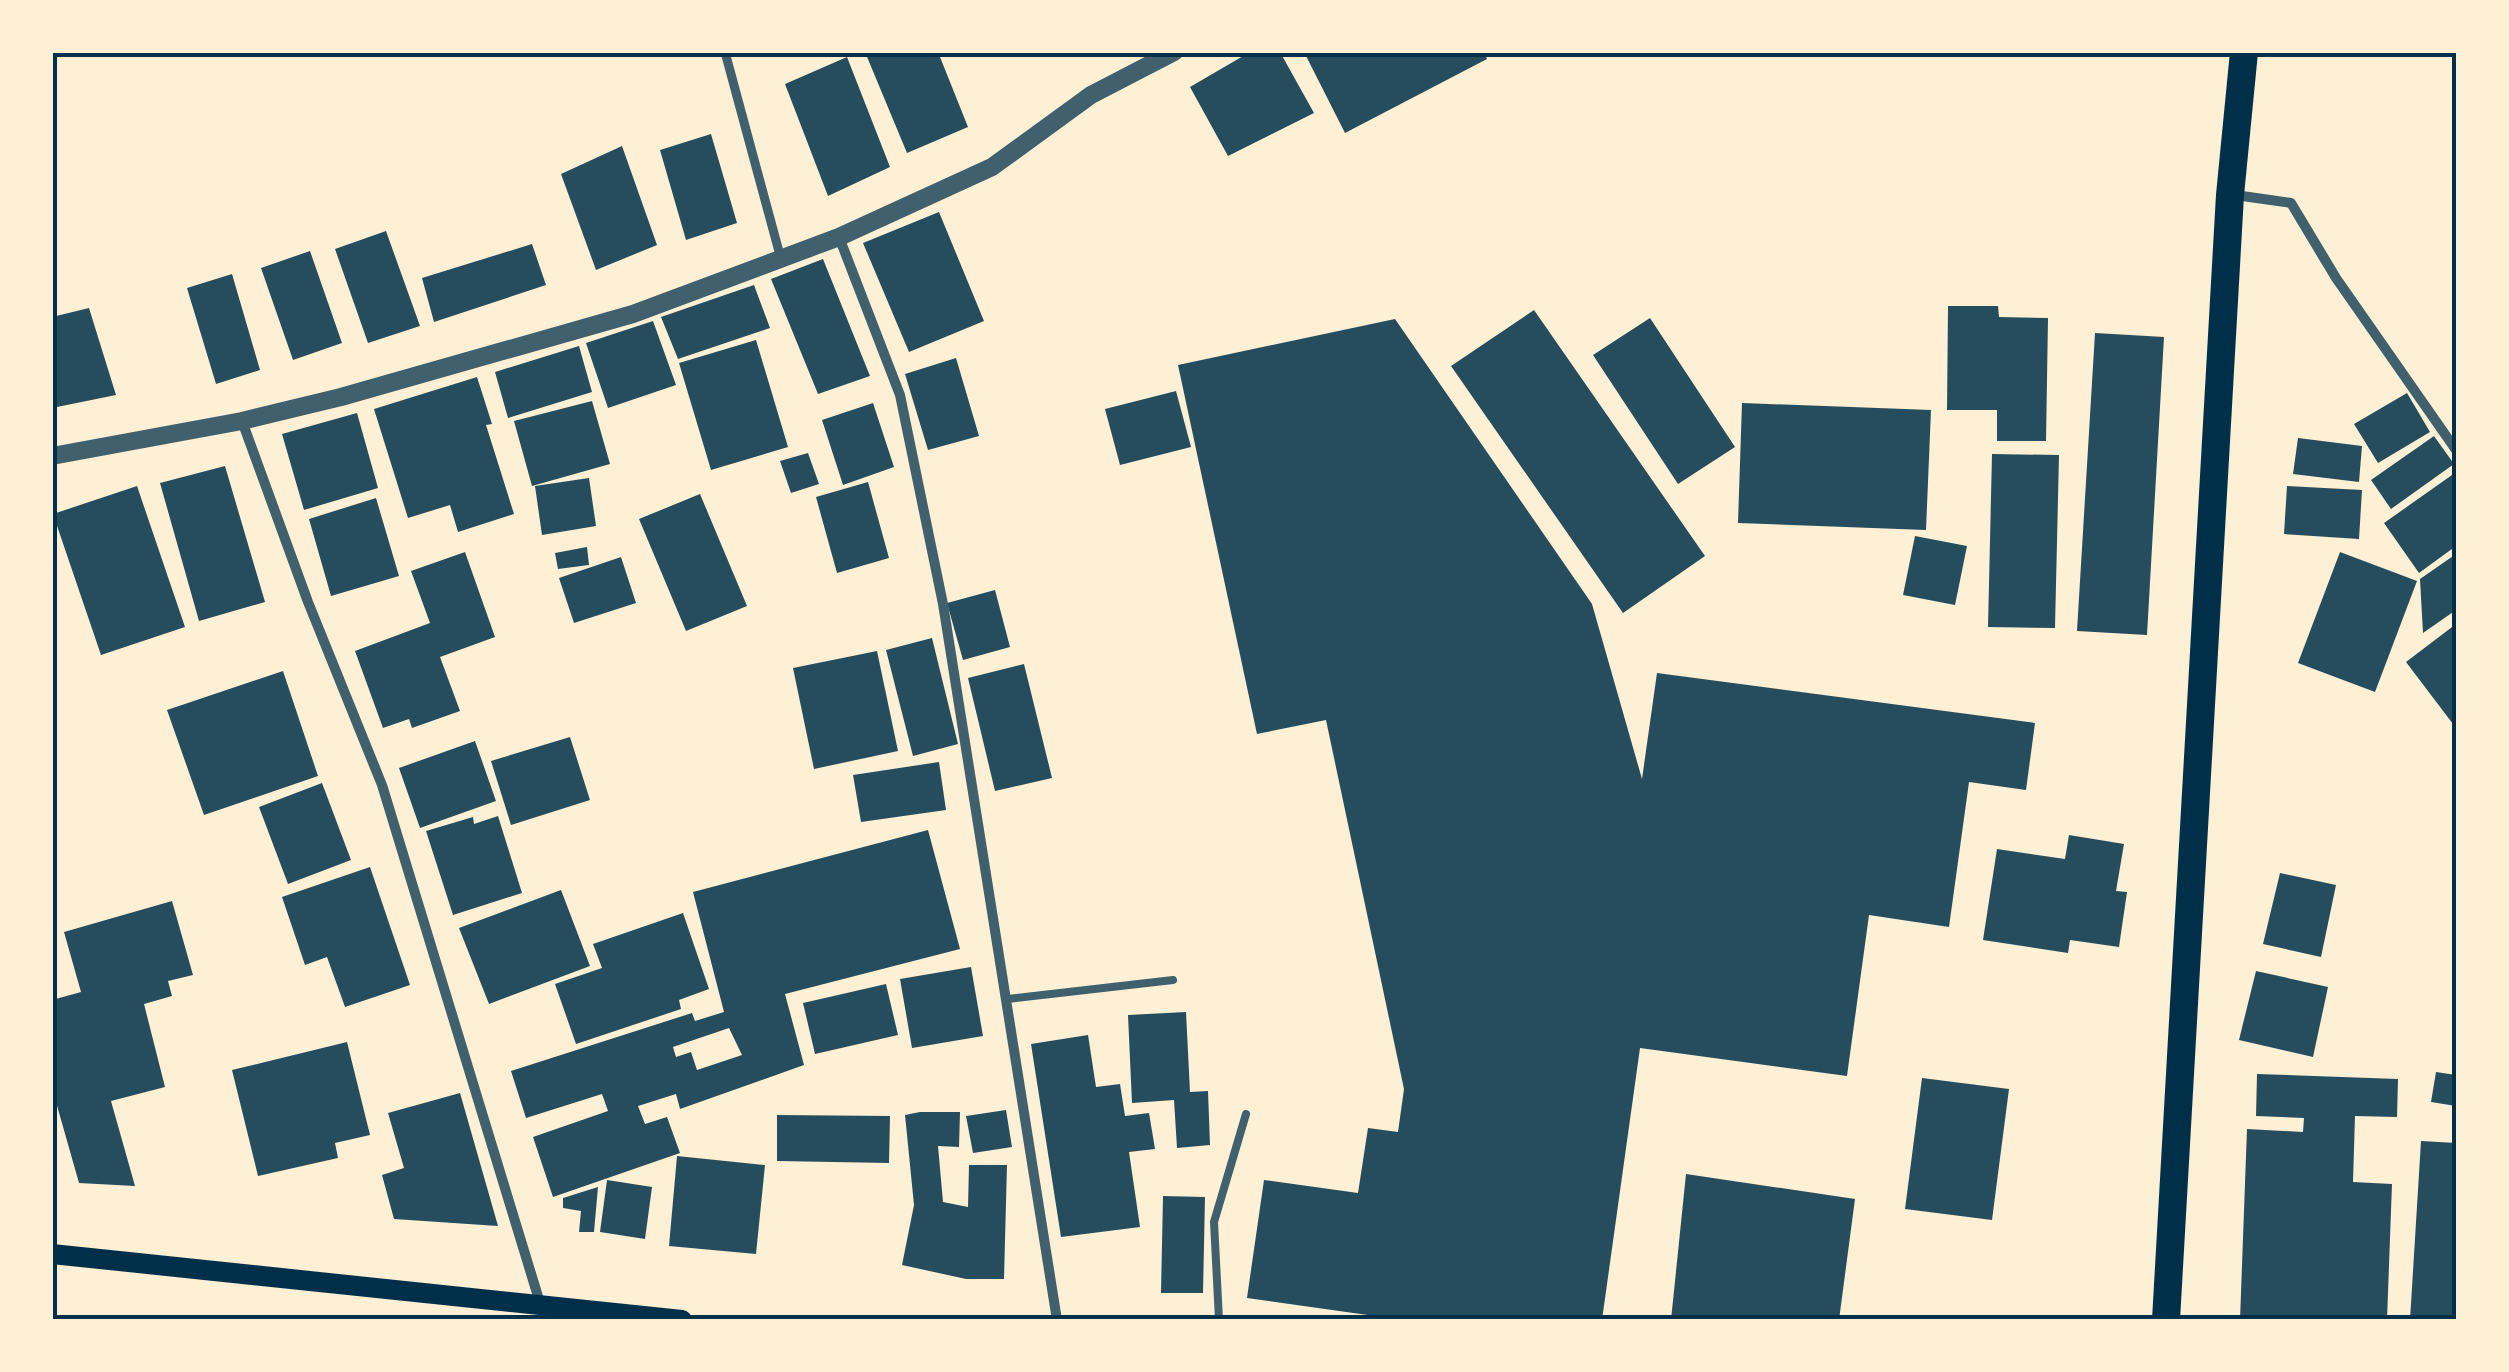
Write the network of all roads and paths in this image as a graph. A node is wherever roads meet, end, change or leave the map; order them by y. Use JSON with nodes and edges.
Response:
{"nodes":[{"id":1,"x":725,"y":52,"type":"edge"},
{"id":2,"x":1174,"y":52,"type":"edge"},
{"id":3,"x":2244,"y":52,"type":"edge"},
{"id":4,"x":2230,"y":195,"type":"junction"},
{"id":5,"x":839,"y":237,"type":"junction"},
{"id":6,"x":780,"y":259,"type":"junction"},
{"id":7,"x":242,"y":420,"type":"junction"},
{"id":8,"x":2456,"y":450,"type":"edge"},
{"id":9,"x":52,"y":456,"type":"edge"},
{"id":10,"x":1173,"y":980,"type":"dead end"},
{"id":11,"x":1008,"y":999,"type":"junction"},
{"id":12,"x":1246,"y":1114,"type":"dead end"},
{"id":13,"x":52,"y":1254,"type":"edge"},
{"id":14,"x":541,"y":1304,"type":"junction"},
{"id":15,"x":682,"y":1320,"type":"edge"},
{"id":16,"x":1057,"y":1320,"type":"edge"},
{"id":17,"x":1219,"y":1320,"type":"edge"},
{"id":18,"x":2166,"y":1320,"type":"edge"}],
"edges":[{"from":1,"to":6,"type":"street"},
{"from":2,"to":5,"type":"street"},
{"from":3,"to":4,"type":"highway"},
{"from":4,"to":8,"type":"street"},
{"from":4,"to":18,"type":"highway"},
{"from":5,"to":6,"type":"street"},
{"from":5,"to":11,"type":"street"},
{"from":6,"to":7,"type":"street"},
{"from":7,"to":9,"type":"street"},
{"from":7,"to":14,"type":"street"},
{"from":10,"to":11,"type":"lane"},
{"from":11,"to":16,"type":"street"},
{"from":12,"to":17,"type":"lane"},
{"from":13,"to":14,"type":"main road"},
{"from":14,"to":15,"type":"main road"}]}
